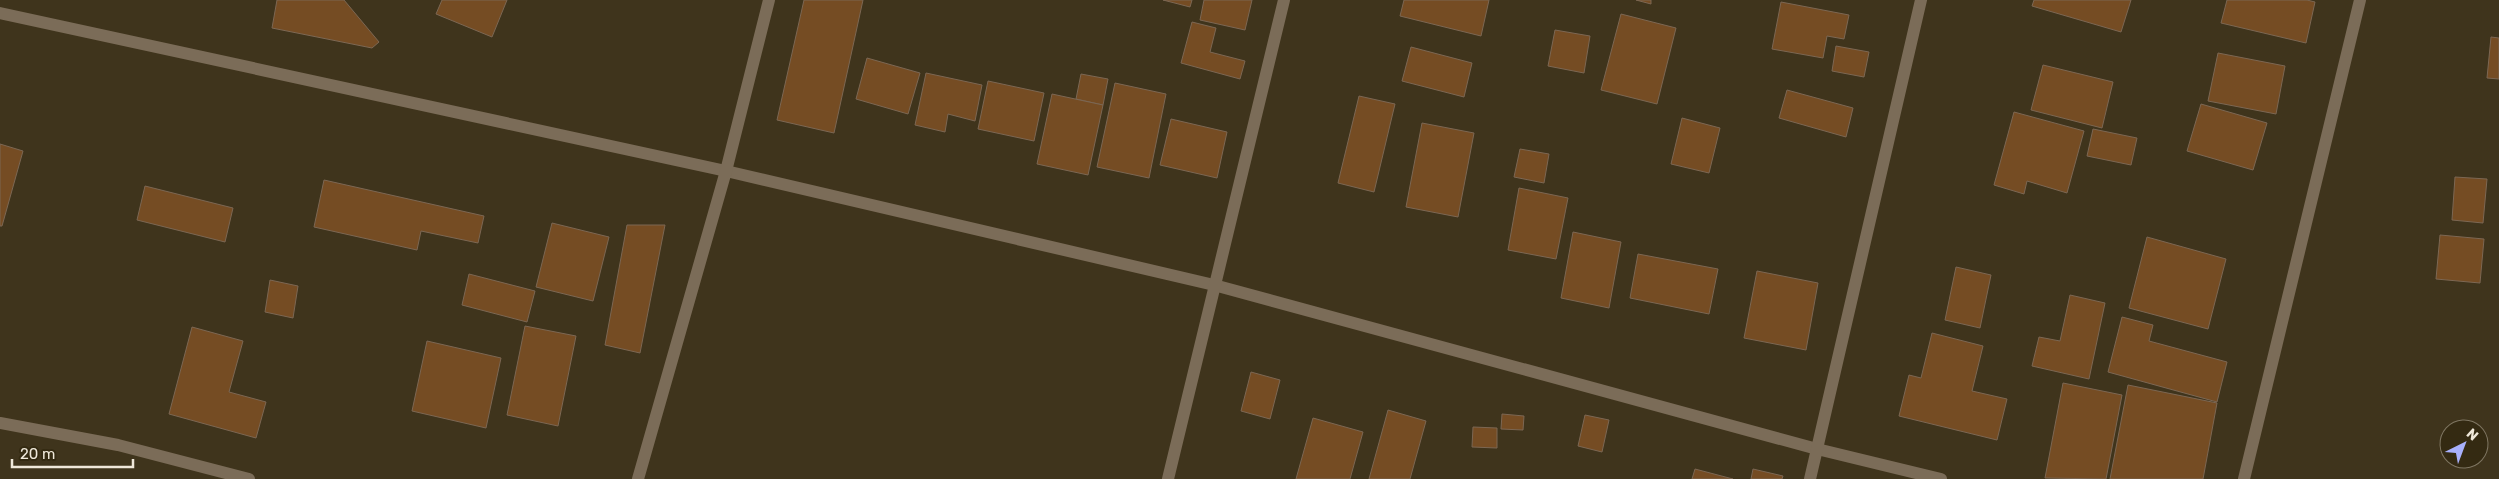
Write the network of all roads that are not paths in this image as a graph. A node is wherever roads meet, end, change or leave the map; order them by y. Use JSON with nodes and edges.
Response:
{"nodes":[{"id":1,"x":769,"y":0,"type":"edge"},
{"id":2,"x":1284,"y":0,"type":"edge"},
{"id":3,"x":1921,"y":0,"type":"edge"},
{"id":4,"x":2360,"y":0,"type":"edge"},
{"id":5,"x":0,"y":13,"type":"edge"},
{"id":6,"x":726,"y":171,"type":"junction"},
{"id":7,"x":1214,"y":284,"type":"junction"},
{"id":8,"x":0,"y":423,"type":"edge"},
{"id":9,"x":1817,"y":449,"type":"junction"},
{"id":10,"x":249,"y":479,"type":"edge"},
{"id":11,"x":638,"y":479,"type":"edge"},
{"id":12,"x":1168,"y":479,"type":"edge"},
{"id":13,"x":1810,"y":479,"type":"edge"},
{"id":14,"x":1941,"y":479,"type":"edge"},
{"id":15,"x":2244,"y":479,"type":"edge"}],
"edges":[{"from":1,"to":6,"type":"street"},
{"from":2,"to":7,"type":"street"},
{"from":3,"to":9,"type":"street"},
{"from":4,"to":15,"type":"street"},
{"from":5,"to":6,"type":"street"},
{"from":6,"to":7,"type":"street"},
{"from":6,"to":11,"type":"street"},
{"from":7,"to":9,"type":"street"},
{"from":7,"to":12,"type":"street"},
{"from":8,"to":10,"type":"street"},
{"from":9,"to":13,"type":"street"},
{"from":9,"to":14,"type":"street"}]}
